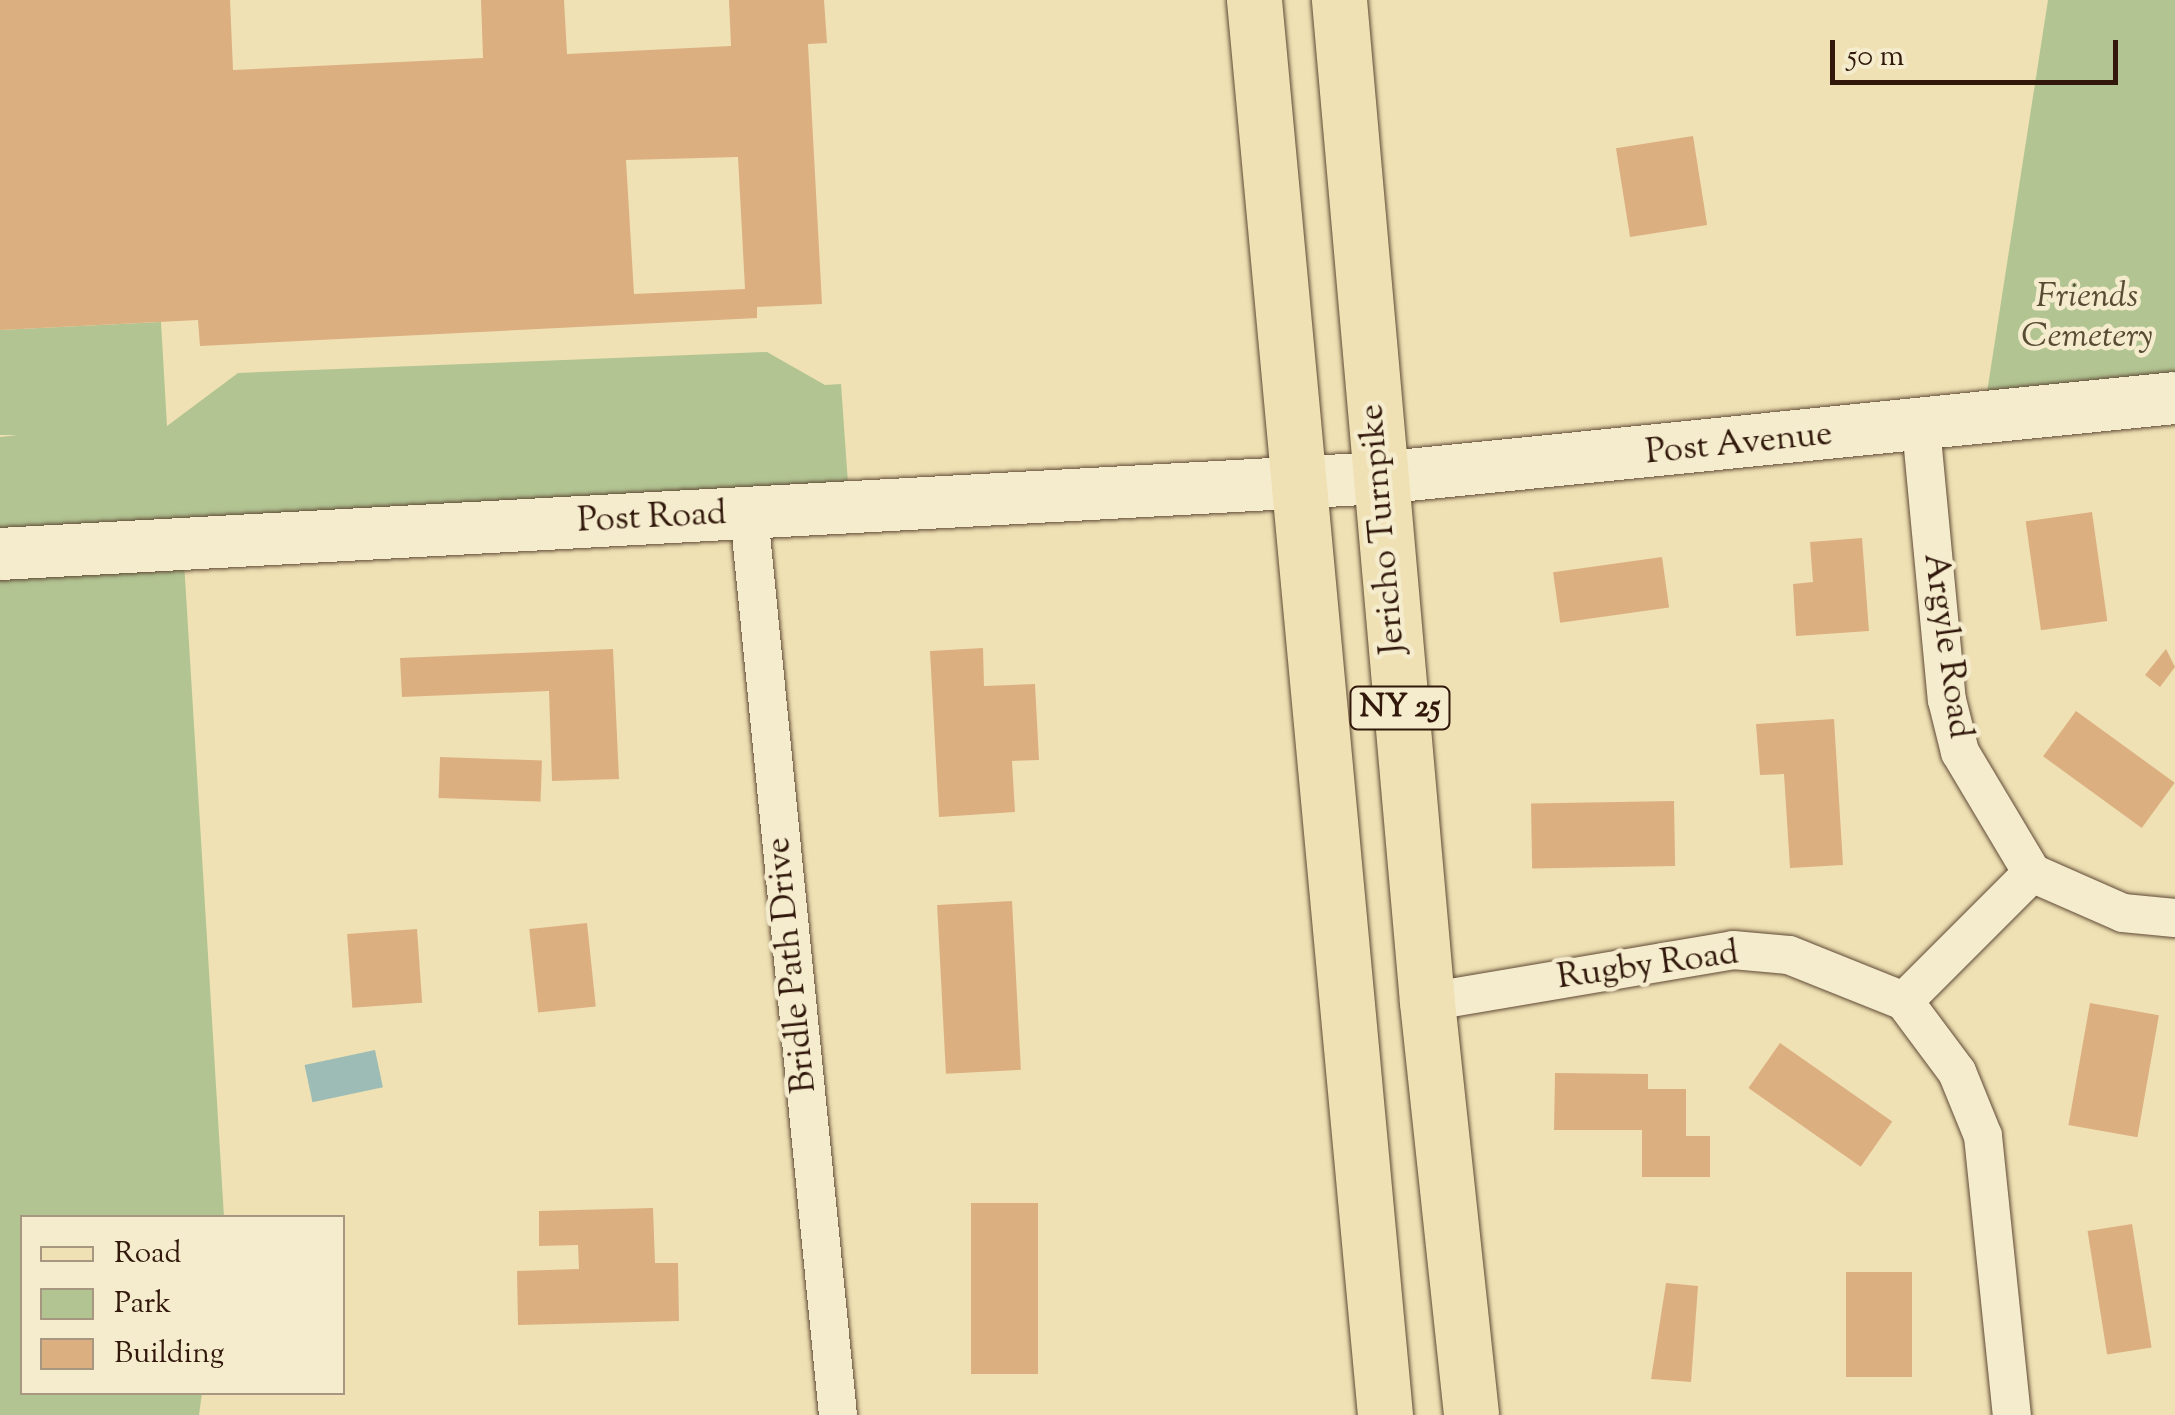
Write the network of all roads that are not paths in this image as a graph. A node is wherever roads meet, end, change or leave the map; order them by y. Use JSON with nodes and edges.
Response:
{"nodes":[{"id":1,"x":1254,"y":0,"type":"edge"},
{"id":2,"x":1339,"y":0,"type":"edge"},
{"id":3,"x":2175,"y":398,"type":"edge"},
{"id":4,"x":1920,"y":427,"type":"junction"},
{"id":5,"x":1379,"y":478,"type":"junction"},
{"id":6,"x":1303,"y":481,"type":"junction"},
{"id":7,"x":748,"y":514,"type":"junction"},
{"id":8,"x":0,"y":554,"type":"edge"},
{"id":9,"x":2032,"y":873,"type":"junction"},
{"id":10,"x":2175,"y":918,"type":"edge"},
{"id":11,"x":1904,"y":1001,"type":"junction"},
{"id":12,"x":1426,"y":1002,"type":"junction"},
{"id":13,"x":838,"y":1415,"type":"edge"},
{"id":14,"x":1385,"y":1415,"type":"edge"},
{"id":15,"x":1472,"y":1415,"type":"edge"},
{"id":16,"x":2012,"y":1415,"type":"edge"}],
"edges":[{"from":1,"to":6,"type":"main road","number":"NY 25"},
{"from":2,"to":5,"type":"main road","name":"Jericho Turnpike","number":"NY 25"},
{"from":3,"to":4,"type":"main road","name":"Post Avenue"},
{"from":4,"to":5,"type":"main road","name":"Post Avenue"},
{"from":4,"to":9,"type":"street","name":"Argyle Road"},
{"from":5,"to":6,"type":"main road","name":"Post Avenue"},
{"from":5,"to":12,"type":"main road","name":"Jericho Turnpike","number":"NY 25"},
{"from":6,"to":7,"type":"main road","name":"Post Road"},
{"from":6,"to":14,"type":"main road","number":"NY 25"},
{"from":7,"to":8,"type":"main road","name":"Post Road"},
{"from":7,"to":13,"type":"street","name":"Bridle Path Drive"},
{"from":9,"to":10,"type":"street"},
{"from":9,"to":11,"type":"street"},
{"from":11,"to":12,"type":"street","name":"Rugby Road"},
{"from":11,"to":16,"type":"street"},
{"from":12,"to":15,"type":"main road","name":"Jericho Turnpike","number":"NY 25"}]}
